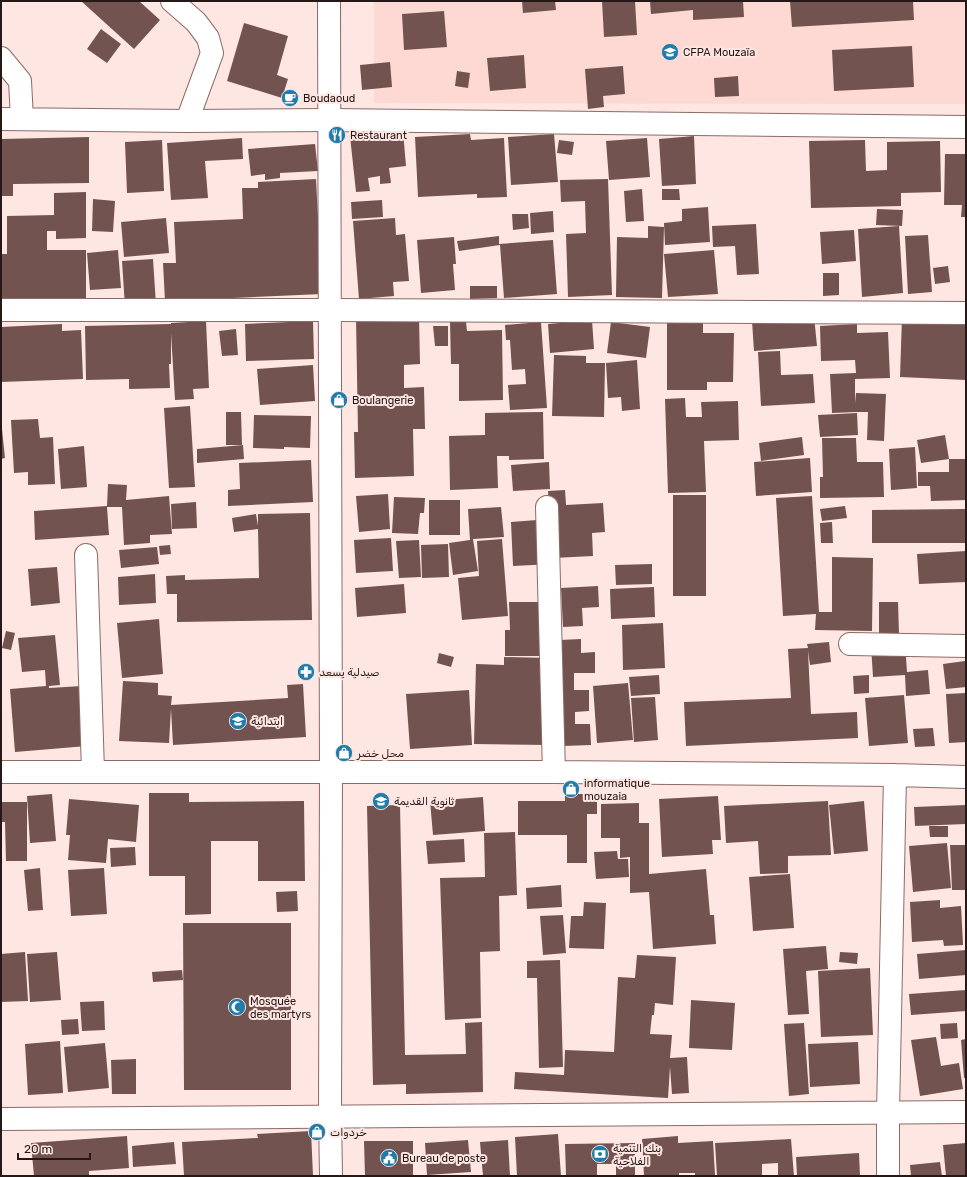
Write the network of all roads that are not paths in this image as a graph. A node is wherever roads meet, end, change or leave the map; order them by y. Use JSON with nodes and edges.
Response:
{"nodes":[{"id":1,"x":172,"y":1,"type":"edge"},
{"id":2,"x":329,"y":1,"type":"edge"},
{"id":3,"x":1,"y":58,"type":"edge"},
{"id":4,"x":11,"y":119,"type":"edge"},
{"id":5,"x":330,"y":120,"type":"junction"},
{"id":6,"x":187,"y":121,"type":"junction"},
{"id":7,"x":966,"y":127,"type":"edge"},
{"id":8,"x":1,"y":310,"type":"edge"},
{"id":9,"x":330,"y":310,"type":"junction"},
{"id":10,"x":966,"y":313,"type":"edge"},
{"id":11,"x":547,"y":508,"type":"dead end"},
{"id":12,"x":86,"y":555,"type":"dead end"},
{"id":13,"x":850,"y":644,"type":"dead end"},
{"id":14,"x":966,"y":646,"type":"edge"},
{"id":15,"x":93,"y":771,"type":"junction"},
{"id":16,"x":1,"y":772,"type":"edge"},
{"id":17,"x":330,"y":772,"type":"junction"},
{"id":18,"x":554,"y":772,"type":"junction"},
{"id":19,"x":895,"y":775,"type":"junction"},
{"id":20,"x":966,"y":777,"type":"edge"},
{"id":21,"x":966,"y":1112,"type":"edge"},
{"id":22,"x":888,"y":1113,"type":"junction"},
{"id":23,"x":330,"y":1116,"type":"junction"},
{"id":24,"x":1,"y":1119,"type":"edge"},
{"id":25,"x":331,"y":1176,"type":"edge"},
{"id":26,"x":888,"y":1176,"type":"edge"}],
"edges":[{"from":1,"to":6,"type":"street"},
{"from":2,"to":5,"type":"street"},
{"from":3,"to":4,"type":"street"},
{"from":4,"to":6,"type":"street"},
{"from":5,"to":6,"type":"street"},
{"from":5,"to":7,"type":"street"},
{"from":5,"to":9,"type":"street"},
{"from":8,"to":9,"type":"street"},
{"from":9,"to":10,"type":"street"},
{"from":9,"to":17,"type":"street"},
{"from":11,"to":18,"type":"street"},
{"from":12,"to":15,"type":"street"},
{"from":13,"to":14,"type":"street"},
{"from":15,"to":16,"type":"street"},
{"from":15,"to":17,"type":"street"},
{"from":17,"to":18,"type":"street"},
{"from":17,"to":23,"type":"street"},
{"from":18,"to":19,"type":"street"},
{"from":19,"to":20,"type":"street"},
{"from":19,"to":22,"type":"street"},
{"from":21,"to":22,"type":"street"},
{"from":22,"to":23,"type":"street"},
{"from":22,"to":26,"type":"street"},
{"from":23,"to":24,"type":"street"},
{"from":23,"to":25,"type":"street"}]}
